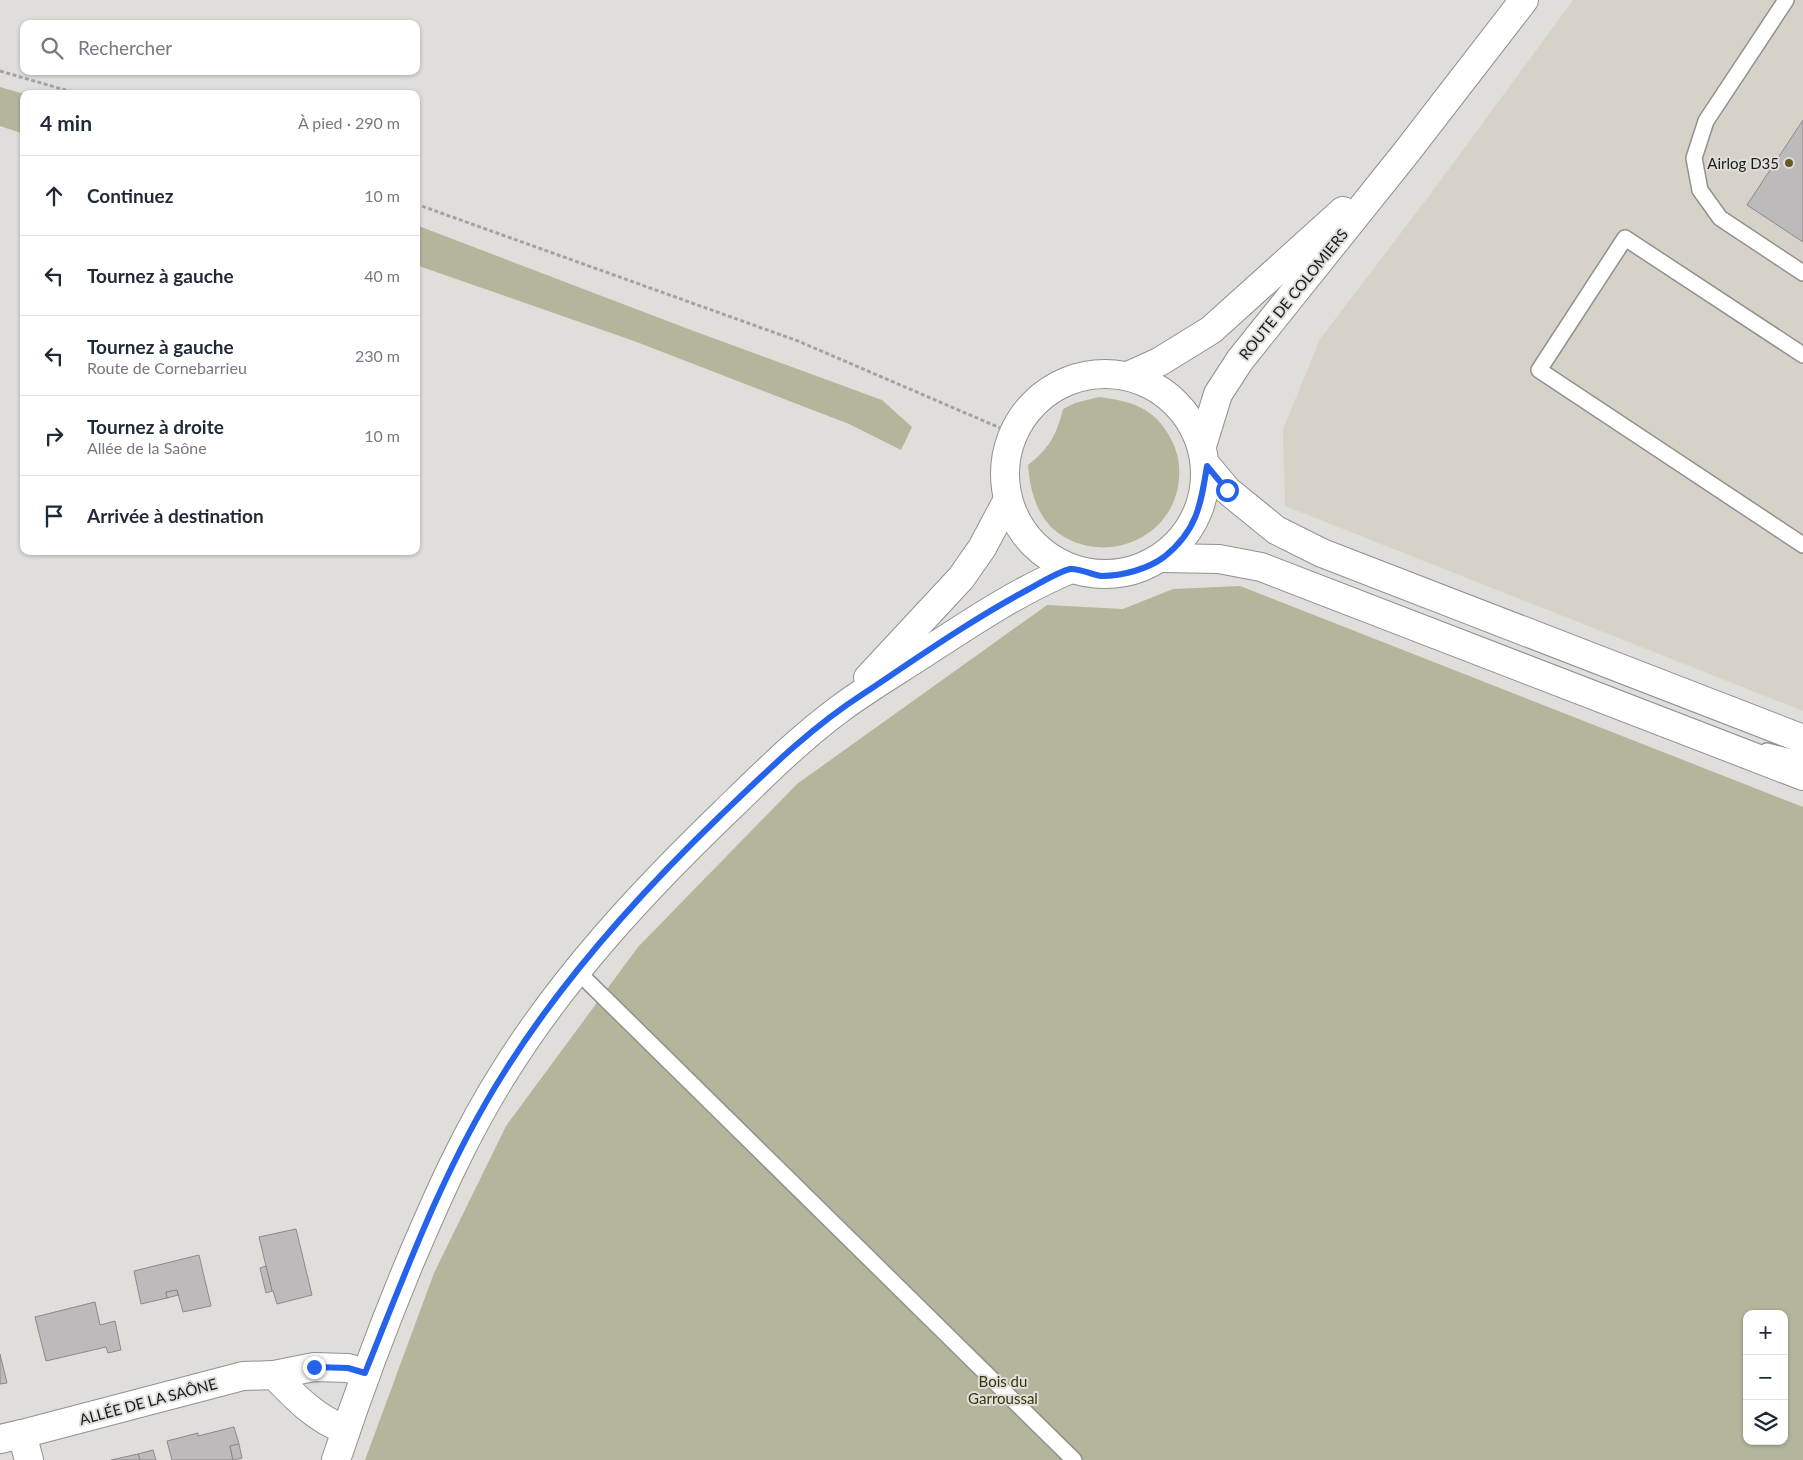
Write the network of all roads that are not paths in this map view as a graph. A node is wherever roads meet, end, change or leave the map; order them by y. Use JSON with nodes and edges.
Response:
{"nodes":[{"id":1,"x":1524,"y":0,"type":"edge"},
{"id":2,"x":1786,"y":0,"type":"edge"},
{"id":3,"x":1405,"y":154,"type":"junction"},
{"id":4,"x":1803,"y":273,"type":"edge"},
{"id":5,"x":1803,"y":355,"type":"edge"},
{"id":6,"x":1128,"y":376,"type":"junction"},
{"id":7,"x":1204,"y":456,"type":"junction"},
{"id":8,"x":1008,"y":501,"type":"junction"},
{"id":9,"x":1803,"y":545,"type":"edge"},
{"id":10,"x":1162,"y":558,"type":"junction"},
{"id":11,"x":1070,"y":569,"type":"junction"},
{"id":12,"x":840,"y":709,"type":"junction"},
{"id":13,"x":1704,"y":737,"type":"junction"},
{"id":14,"x":1803,"y":739,"type":"edge"},
{"id":15,"x":1803,"y":760,"type":"edge"},
{"id":16,"x":1803,"y":776,"type":"edge"},
{"id":17,"x":576,"y":970,"type":"junction"},
{"id":18,"x":365,"y":1373,"type":"junction"},
{"id":19,"x":274,"y":1375,"type":"junction"},
{"id":20,"x":346,"y":1430,"type":"junction"},
{"id":21,"x":11,"y":1436,"type":"edge"},
{"id":22,"x":29,"y":1460,"type":"edge"},
{"id":23,"x":336,"y":1460,"type":"edge"},
{"id":24,"x":1074,"y":1460,"type":"edge"}],
"edges":[{"from":1,"to":3,"type":"main road","name":"ROUTE DE COLOMIERS"},
{"from":2,"to":4,"type":"lane"},
{"from":3,"to":6,"type":"main road","name":"ROUTE DE COLOMIERS"},
{"from":3,"to":7,"type":"main road","name":"ROUTE DE COLOMIERS"},
{"from":5,"to":9,"type":"lane"},
{"from":6,"to":7,"type":"main road"},
{"from":6,"to":8,"type":"main road"},
{"from":7,"to":10,"type":"main road","name":"ROUTE DE COLOMIERS"},
{"from":7,"to":14,"type":"main road"},
{"from":8,"to":11,"type":"main road"},
{"from":8,"to":12,"type":"main road"},
{"from":10,"to":11,"type":"main road"},
{"from":10,"to":13,"type":"main road"},
{"from":11,"to":12,"type":"main road"},
{"from":12,"to":17,"type":"main road"},
{"from":13,"to":15,"type":"lane"},
{"from":13,"to":16,"type":"main road"},
{"from":17,"to":18,"type":"main road"},
{"from":17,"to":24,"type":"lane"},
{"from":18,"to":19,"type":"main road","name":"ALLÉE DE LA SAÔNE"},
{"from":18,"to":20,"type":"main road"},
{"from":19,"to":20,"type":"main road"},
{"from":19,"to":21,"type":"main road","name":"ALLÉE DE LA SAÔNE"},
{"from":20,"to":23,"type":"main road"},
{"from":21,"to":22,"type":"main road","name":"ALLÉE DE LA SAÔNE"}]}
